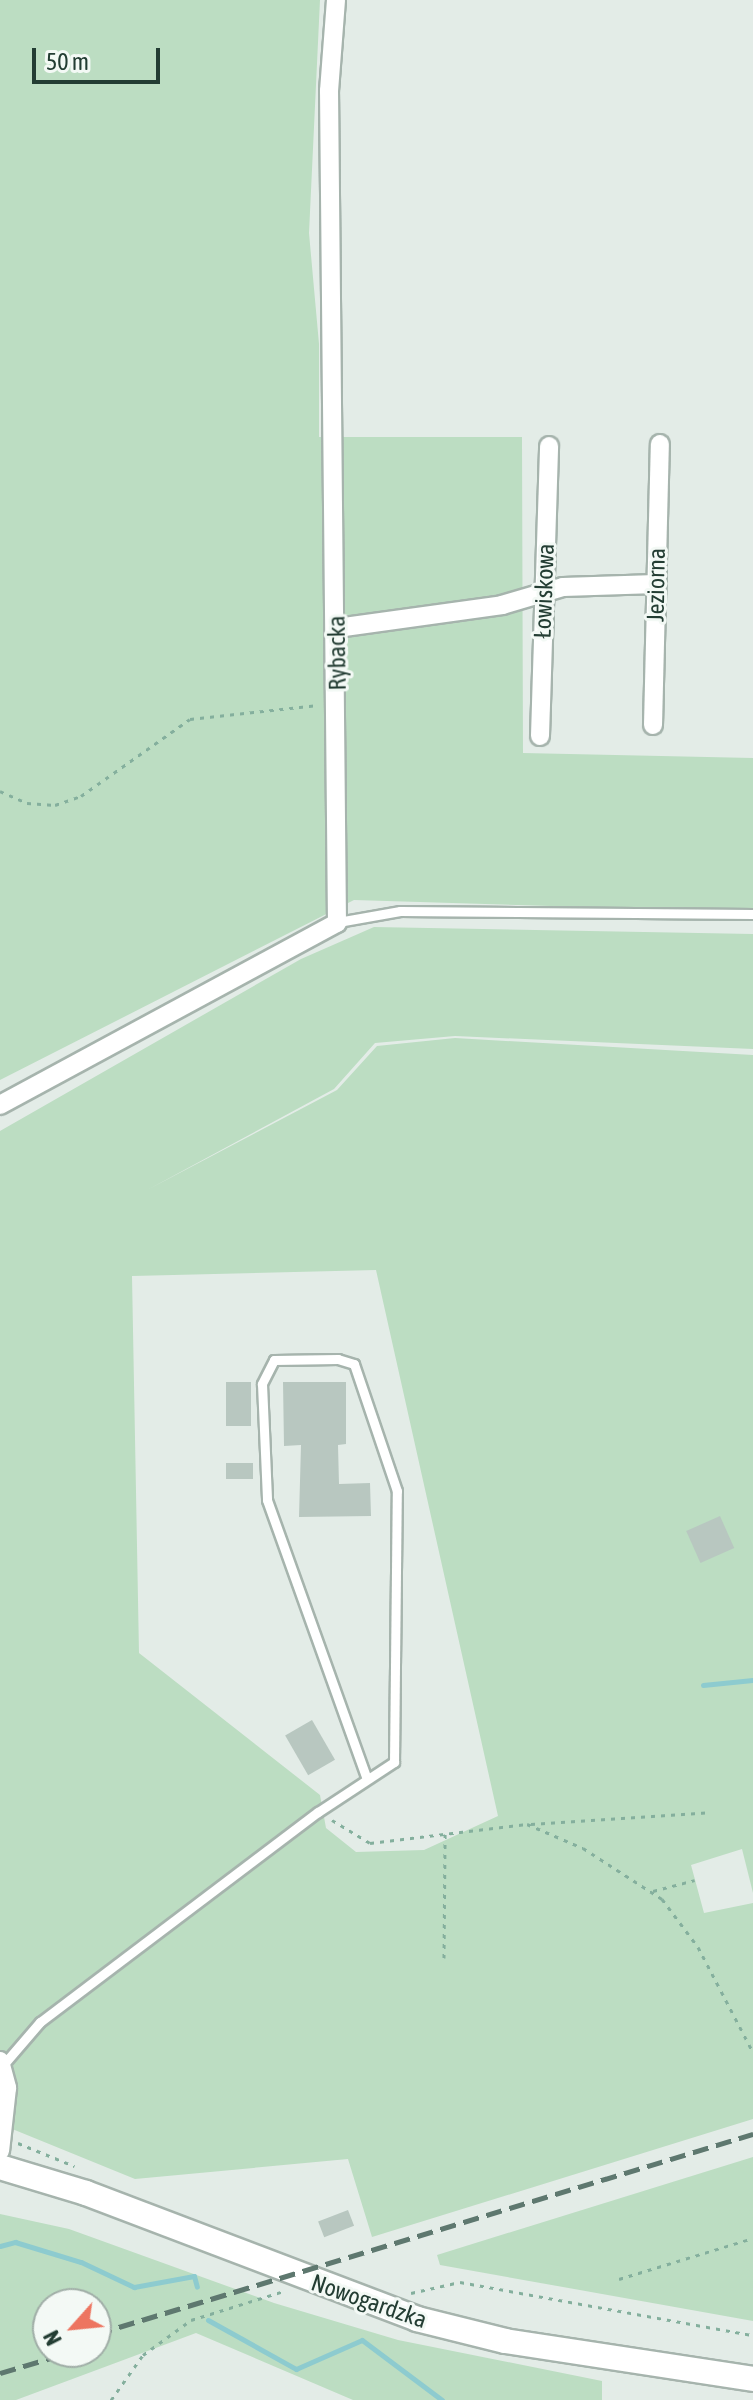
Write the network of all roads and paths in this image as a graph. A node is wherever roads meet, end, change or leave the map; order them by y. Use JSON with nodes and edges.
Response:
{"nodes":[{"id":1,"x":336,"y":0,"type":"edge"},
{"id":2,"x":660,"y":444,"type":"dead end"},
{"id":3,"x":549,"y":446,"type":"dead end"},
{"id":4,"x":656,"y":584,"type":"junction"},
{"id":5,"x":544,"y":595,"type":"junction"},
{"id":6,"x":337,"y":628,"type":"junction"},
{"id":7,"x":338,"y":702,"type":"junction"},
{"id":8,"x":653,"y":725,"type":"dead end"},
{"id":9,"x":540,"y":736,"type":"dead end"},
{"id":10,"x":0,"y":791,"type":"edge"},
{"id":11,"x":753,"y":914,"type":"edge"},
{"id":12,"x":337,"y":923,"type":"junction"},
{"id":13,"x":0,"y":1105,"type":"edge"},
{"id":14,"x":367,"y":1779,"type":"junction"},
{"id":15,"x":318,"y":1812,"type":"junction"},
{"id":16,"x":710,"y":1812,"type":"dead end"},
{"id":17,"x":527,"y":1824,"type":"junction"},
{"id":18,"x":445,"y":1834,"type":"junction"},
{"id":19,"x":695,"y":1880,"type":"dead end"},
{"id":20,"x":651,"y":1892,"type":"junction"},
{"id":21,"x":444,"y":1958,"type":"dead end"},
{"id":22,"x":753,"y":2052,"type":"edge"},
{"id":23,"x":2,"y":2063,"type":"edge"},
{"id":24,"x":0,"y":2151,"type":"edge"},
{"id":25,"x":0,"y":2167,"type":"edge"},
{"id":26,"x":753,"y":2238,"type":"edge"},
{"id":27,"x":619,"y":2279,"type":"dead end"},
{"id":28,"x":311,"y":2282,"type":"junction"},
{"id":29,"x":373,"y":2304,"type":"junction"},
{"id":30,"x":753,"y":2335,"type":"edge"},
{"id":31,"x":753,"y":2379,"type":"edge"},
{"id":32,"x":111,"y":2400,"type":"edge"}],
"edges":[{"from":1,"to":6,"type":"street","name":"Rybacka"},
{"from":2,"to":4,"type":"street","name":"Jeziorna"},
{"from":3,"to":5,"type":"street","name":"Łowiskowa"},
{"from":4,"to":5,"type":"street"},
{"from":4,"to":8,"type":"street","name":"Jeziorna"},
{"from":5,"to":6,"type":"street"},
{"from":5,"to":9,"type":"street","name":"Łowiskowa"},
{"from":6,"to":7,"type":"street","name":"Rybacka"},
{"from":7,"to":10,"type":"path"},
{"from":7,"to":12,"type":"street","name":"Rybacka"},
{"from":11,"to":12,"type":"lane"},
{"from":12,"to":13,"type":"street"},
{"from":14,"to":14,"type":"lane"},
{"from":14,"to":15,"type":"lane"},
{"from":15,"to":18,"type":"path"},
{"from":15,"to":23,"type":"lane"},
{"from":16,"to":17,"type":"path"},
{"from":17,"to":18,"type":"path"},
{"from":17,"to":20,"type":"path"},
{"from":18,"to":21,"type":"path"},
{"from":19,"to":20,"type":"path"},
{"from":20,"to":22,"type":"path"},
{"from":23,"to":24,"type":"street"},
{"from":25,"to":28,"type":"street","name":"Nowogardzka"},
{"from":26,"to":27,"type":"path"},
{"from":28,"to":29,"type":"street","name":"Nowogardzka"},
{"from":28,"to":32,"type":"path"},
{"from":29,"to":30,"type":"path"},
{"from":29,"to":31,"type":"street","name":"Nowogardzka"}]}
